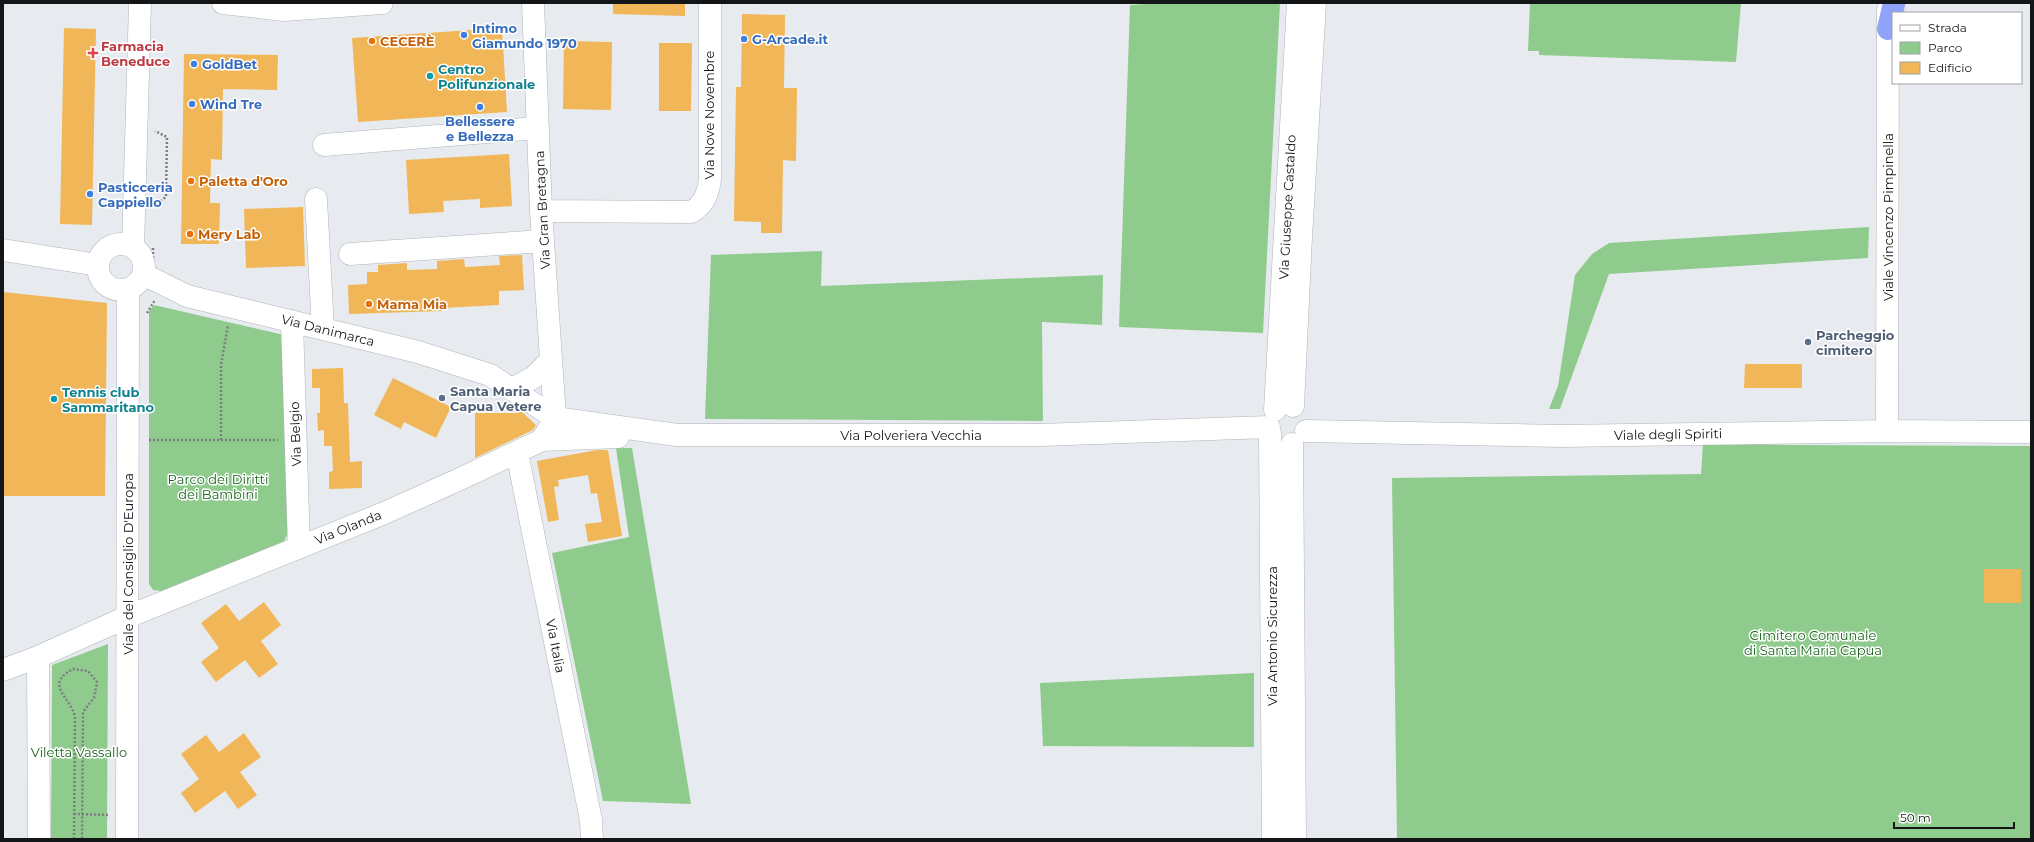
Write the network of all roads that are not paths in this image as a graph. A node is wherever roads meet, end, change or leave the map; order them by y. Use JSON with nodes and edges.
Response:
{"nodes":[{"id":1,"x":140,"y":3,"type":"edge"},
{"id":2,"x":223,"y":3,"type":"edge"},
{"id":3,"x":382,"y":3,"type":"edge"},
{"id":4,"x":534,"y":3,"type":"edge"},
{"id":5,"x":710,"y":3,"type":"edge"},
{"id":6,"x":1298,"y":3,"type":"edge"},
{"id":7,"x":1315,"y":3,"type":"edge"},
{"id":8,"x":1888,"y":3,"type":"edge"},
{"id":9,"x":1894,"y":3,"type":"edge"},
{"id":10,"x":1888,"y":29,"type":"junction"},
{"id":11,"x":538,"y":128,"type":"junction"},
{"id":12,"x":324,"y":145,"type":"dead end"},
{"id":13,"x":316,"y":200,"type":"dead end"},
{"id":14,"x":541,"y":211,"type":"junction"},
{"id":15,"x":543,"y":241,"type":"junction"},
{"id":16,"x":133,"y":248,"type":"junction"},
{"id":17,"x":3,"y":250,"type":"edge"},
{"id":18,"x":350,"y":254,"type":"dead end"},
{"id":19,"x":98,"y":265,"type":"junction"},
{"id":20,"x":150,"y":278,"type":"junction"},
{"id":21,"x":128,"y":290,"type":"junction"},
{"id":22,"x":292,"y":321,"type":"junction"},
{"id":23,"x":323,"y":329,"type":"junction"},
{"id":24,"x":551,"y":360,"type":"junction"},
{"id":25,"x":512,"y":389,"type":"junction"},
{"id":26,"x":555,"y":418,"type":"junction"},
{"id":27,"x":1277,"y":419,"type":"junction"},
{"id":28,"x":1887,"y":431,"type":"junction"},
{"id":29,"x":2031,"y":432,"type":"edge"},
{"id":30,"x":677,"y":435,"type":"junction"},
{"id":31,"x":1299,"y":438,"type":"junction"},
{"id":32,"x":542,"y":440,"type":"junction"},
{"id":33,"x":517,"y":453,"type":"junction"},
{"id":34,"x":299,"y":548,"type":"junction"},
{"id":35,"x":128,"y":575,"type":"junction"},
{"id":36,"x":160,"y":604,"type":"junction"},
{"id":37,"x":127,"y":617,"type":"junction"},
{"id":38,"x":38,"y":657,"type":"junction"},
{"id":39,"x":3,"y":670,"type":"edge"},
{"id":40,"x":39,"y":839,"type":"edge"},
{"id":41,"x":127,"y":839,"type":"edge"},
{"id":42,"x":592,"y":839,"type":"edge"},
{"id":43,"x":1273,"y":839,"type":"edge"},
{"id":44,"x":1295,"y":839,"type":"edge"}],
"edges":[{"from":1,"to":16,"type":"street"},
{"from":2,"to":3,"type":"street"},
{"from":4,"to":11,"type":"street","name":"Via Gran Bretagna"},
{"from":5,"to":14,"type":"street","name":"Via Nove Novembre"},
{"from":6,"to":27,"type":"street","name":"Via Giuseppe Castaldo"},
{"from":7,"to":27,"type":"street","name":"Via Giuseppe Castaldo"},
{"from":8,"to":10,"type":"street","name":"Viale Vincenzo Pimpinella"},
{"from":9,"to":10,"type":"highway"},
{"from":10,"to":28,"type":"street","name":"Viale Vincenzo Pimpinella"},
{"from":11,"to":12,"type":"street"},
{"from":11,"to":14,"type":"street","name":"Via Gran Bretagna"},
{"from":13,"to":23,"type":"street"},
{"from":14,"to":15,"type":"street","name":"Via Gran Bretagna"},
{"from":15,"to":18,"type":"street"},
{"from":15,"to":24,"type":"street","name":"Via Gran Bretagna"},
{"from":16,"to":19,"type":"street"},
{"from":16,"to":20,"type":"street"},
{"from":17,"to":19,"type":"street"},
{"from":19,"to":21,"type":"street"},
{"from":20,"to":21,"type":"street"},
{"from":20,"to":22,"type":"street","name":"Via Danimarca"},
{"from":21,"to":35,"type":"street","name":"Viale del Consiglio D'Europa"},
{"from":22,"to":23,"type":"street","name":"Via Danimarca"},
{"from":22,"to":34,"type":"street","name":"Via Belgio"},
{"from":23,"to":25,"type":"street","name":"Via Danimarca"},
{"from":24,"to":25,"type":"street"},
{"from":24,"to":26,"type":"street","name":"Via Gran Bretagna"},
{"from":25,"to":26,"type":"street","name":"Via Danimarca"},
{"from":26,"to":30,"type":"street","name":"Via Polveriera Vecchia"},
{"from":26,"to":32,"type":"street"},
{"from":27,"to":30,"type":"street","name":"Via Polveriera Vecchia"},
{"from":27,"to":31,"type":"street","name":"Viale degli Spiriti"},
{"from":27,"to":31,"type":"street","name":"Via Antonio Sicurezza"},
{"from":27,"to":43,"type":"street","name":"Via Antonio Sicurezza"},
{"from":28,"to":29,"type":"street","name":"Viale degli Spiriti"},
{"from":28,"to":31,"type":"street","name":"Viale degli Spiriti"},
{"from":30,"to":32,"type":"street"},
{"from":31,"to":44,"type":"street","name":"Via Antonio Sicurezza"},
{"from":32,"to":33,"type":"street","name":"Via Olanda"},
{"from":33,"to":34,"type":"street","name":"Via Olanda"},
{"from":33,"to":42,"type":"street","name":"Via Italia"},
{"from":34,"to":36,"type":"street","name":"Via Olanda"},
{"from":35,"to":36,"type":"street"},
{"from":35,"to":37,"type":"street","name":"Viale del Consiglio D'Europa"},
{"from":36,"to":37,"type":"street","name":"Via Olanda"},
{"from":37,"to":38,"type":"street","name":"Via Olanda"},
{"from":37,"to":41,"type":"street","name":"Viale del Consiglio D'Europa"},
{"from":38,"to":39,"type":"street","name":"Via Olanda"},
{"from":38,"to":40,"type":"street"}]}
